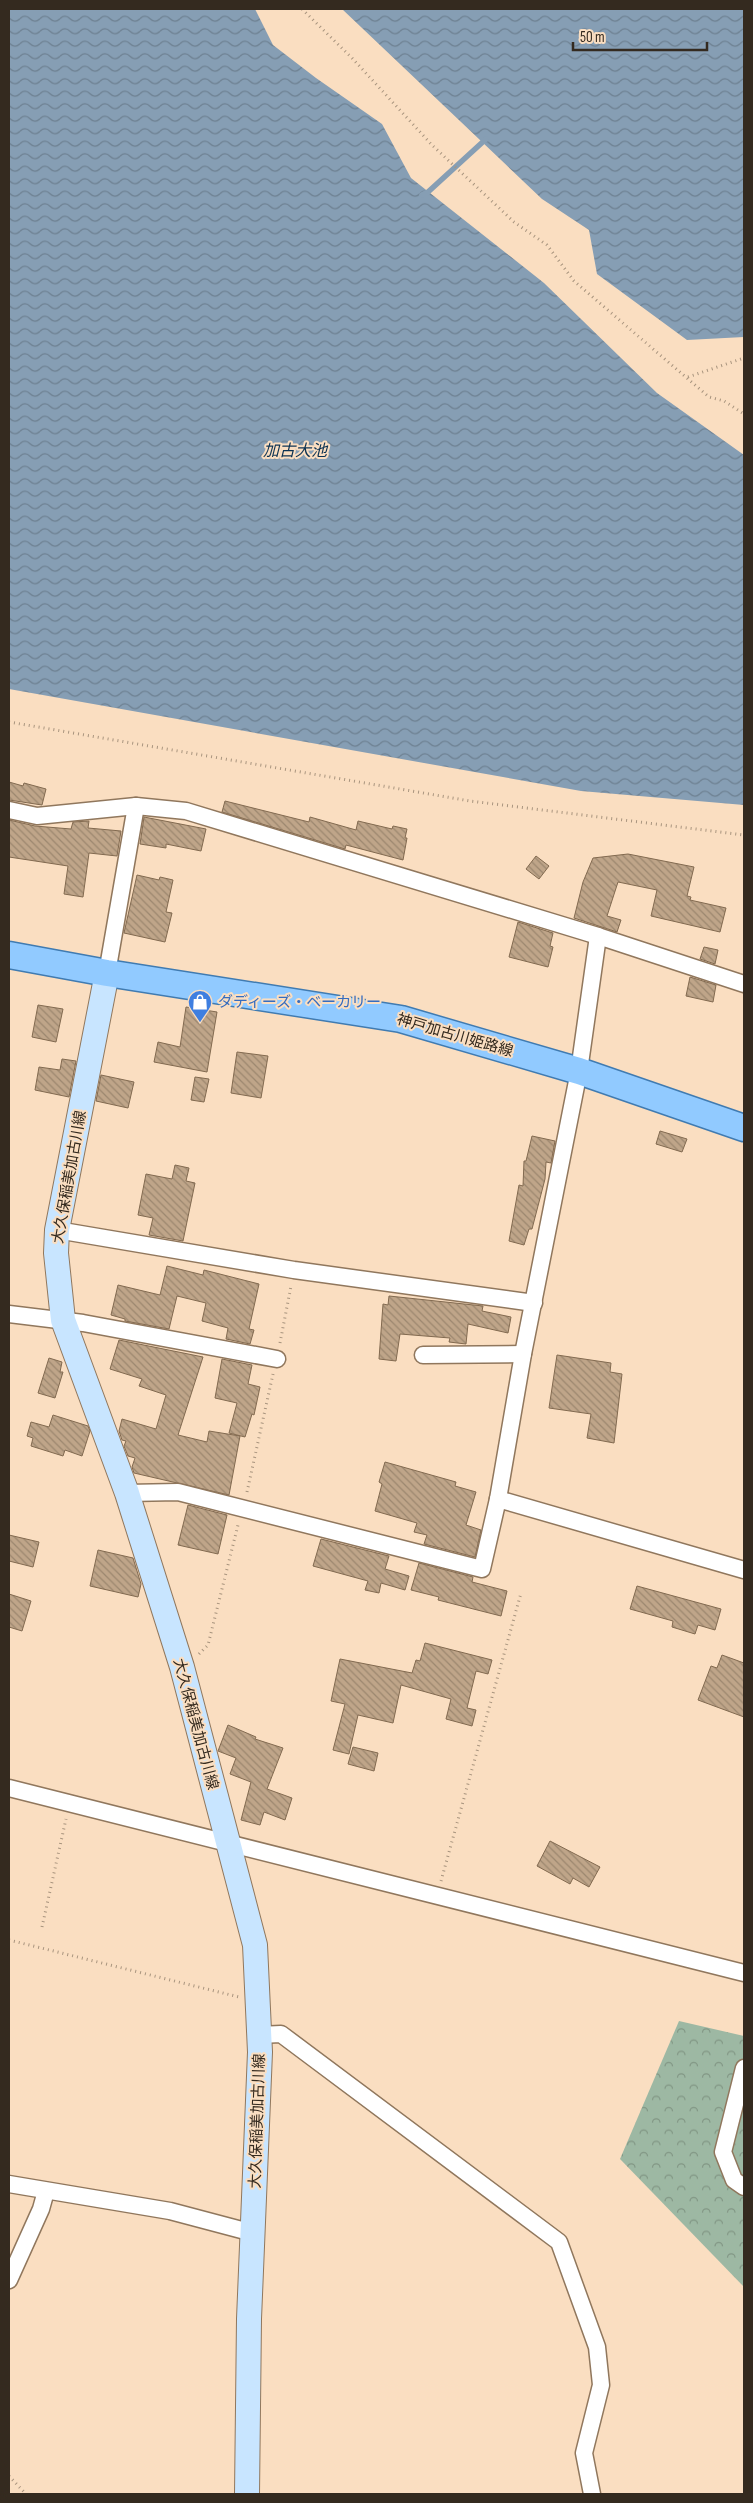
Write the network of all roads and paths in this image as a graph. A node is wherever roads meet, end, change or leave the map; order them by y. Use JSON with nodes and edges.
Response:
{"nodes":[{"id":1,"x":302,"y":9,"type":"edge"},
{"id":2,"x":744,"y":358,"type":"edge"},
{"id":3,"x":688,"y":377,"type":"junction"},
{"id":4,"x":744,"y":414,"type":"edge"},
{"id":5,"x":9,"y":722,"type":"edge"},
{"id":6,"x":136,"y":806,"type":"junction"},
{"id":7,"x":9,"y":810,"type":"edge"},
{"id":8,"x":744,"y":835,"type":"edge"},
{"id":9,"x":598,"y":936,"type":"junction"},
{"id":10,"x":9,"y":955,"type":"edge"},
{"id":11,"x":107,"y":973,"type":"junction"},
{"id":12,"x":744,"y":984,"type":"edge"},
{"id":13,"x":579,"y":1071,"type":"junction"},
{"id":14,"x":744,"y":1128,"type":"edge"},
{"id":15,"x":57,"y":1230,"type":"junction"},
{"id":16,"x":294,"y":1270,"type":"junction"},
{"id":17,"x":534,"y":1303,"type":"junction"},
{"id":18,"x":9,"y":1314,"type":"edge"},
{"id":19,"x":64,"y":1320,"type":"junction"},
{"id":20,"x":523,"y":1354,"type":"junction"},
{"id":21,"x":422,"y":1355,"type":"dead end"},
{"id":22,"x":277,"y":1359,"type":"junction"},
{"id":23,"x":127,"y":1493,"type":"junction"},
{"id":24,"x":498,"y":1499,"type":"junction"},
{"id":25,"x":243,"y":1508,"type":"junction"},
{"id":26,"x":744,"y":1570,"type":"edge"},
{"id":27,"x":521,"y":1593,"type":"dead end"},
{"id":28,"x":182,"y":1667,"type":"junction"},
{"id":29,"x":9,"y":1788,"type":"edge"},
{"id":30,"x":70,"y":1803,"type":"junction"},
{"id":31,"x":230,"y":1844,"type":"junction"},
{"id":32,"x":437,"y":1896,"type":"junction"},
{"id":33,"x":42,"y":1927,"type":"dead end"},
{"id":34,"x":9,"y":1940,"type":"edge"},
{"id":35,"x":744,"y":1973,"type":"edge"},
{"id":36,"x":258,"y":2001,"type":"junction"},
{"id":37,"x":259,"y":2035,"type":"junction"},
{"id":38,"x":744,"y":2068,"type":"edge"},
{"id":39,"x":9,"y":2184,"type":"edge"},
{"id":40,"x":744,"y":2187,"type":"edge"},
{"id":41,"x":46,"y":2191,"type":"junction"},
{"id":42,"x":253,"y":2232,"type":"junction"},
{"id":43,"x":9,"y":2280,"type":"edge"},
{"id":44,"x":9,"y":2476,"type":"edge"},
{"id":45,"x":26,"y":2494,"type":"edge"},
{"id":46,"x":247,"y":2494,"type":"edge"},
{"id":47,"x":592,"y":2494,"type":"edge"}],
"edges":[{"from":1,"to":3,"type":"path"},
{"from":2,"to":3,"type":"path"},
{"from":3,"to":4,"type":"path"},
{"from":5,"to":8,"type":"path"},
{"from":6,"to":7,"type":"street"},
{"from":6,"to":9,"type":"street"},
{"from":6,"to":11,"type":"street"},
{"from":9,"to":12,"type":"street"},
{"from":9,"to":13,"type":"street"},
{"from":10,"to":11,"type":"main road","name":"神戸加古川姫路線"},
{"from":11,"to":13,"type":"main road","name":"神戸加古川姫路線"},
{"from":11,"to":15,"type":"main road","name":"大久保稲美加古川線"},
{"from":13,"to":14,"type":"main road","name":"神戸加古川姫路線"},
{"from":13,"to":17,"type":"street"},
{"from":15,"to":16,"type":"street"},
{"from":15,"to":19,"type":"main road","name":"大久保稲美加古川線"},
{"from":16,"to":17,"type":"street"},
{"from":16,"to":22,"type":"path"},
{"from":17,"to":20,"type":"street"},
{"from":18,"to":19,"type":"street"},
{"from":19,"to":22,"type":"street"},
{"from":19,"to":23,"type":"main road","name":"大久保稲美加古川線"},
{"from":20,"to":21,"type":"street"},
{"from":20,"to":24,"type":"street"},
{"from":22,"to":25,"type":"path"},
{"from":23,"to":25,"type":"street"},
{"from":23,"to":28,"type":"main road","name":"大久保稲美加古川線"},
{"from":24,"to":25,"type":"street"},
{"from":24,"to":26,"type":"street"},
{"from":25,"to":28,"type":"path"},
{"from":27,"to":32,"type":"path"},
{"from":28,"to":31,"type":"main road","name":"大久保稲美加古川線"},
{"from":29,"to":30,"type":"street"},
{"from":30,"to":31,"type":"street"},
{"from":30,"to":33,"type":"path"},
{"from":31,"to":32,"type":"street"},
{"from":31,"to":36,"type":"main road","name":"大久保稲美加古川線"},
{"from":32,"to":35,"type":"street"},
{"from":34,"to":36,"type":"path"},
{"from":36,"to":37,"type":"main road","name":"大久保稲美加古川線"},
{"from":37,"to":42,"type":"main road","name":"大久保稲美加古川線"},
{"from":37,"to":47,"type":"street"},
{"from":38,"to":40,"type":"street"},
{"from":39,"to":41,"type":"street"},
{"from":41,"to":42,"type":"street"},
{"from":41,"to":43,"type":"street"},
{"from":42,"to":46,"type":"main road","name":"大久保稲美加古川線"},
{"from":44,"to":45,"type":"path"}]}
